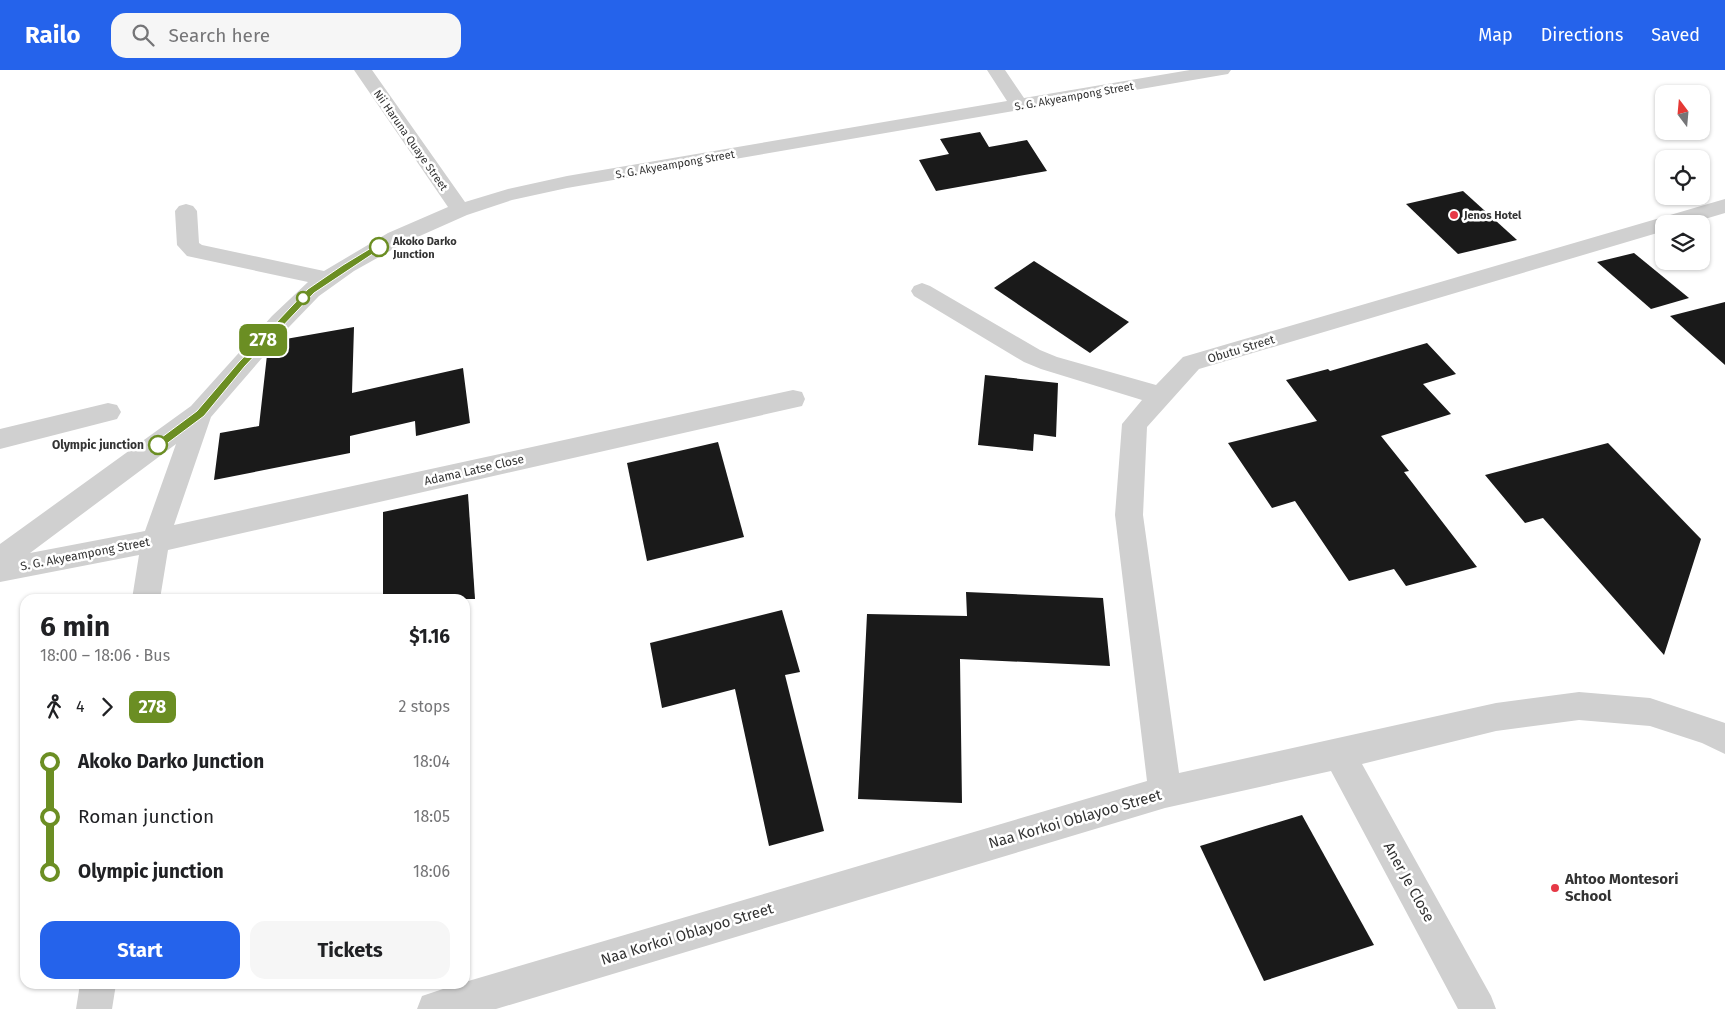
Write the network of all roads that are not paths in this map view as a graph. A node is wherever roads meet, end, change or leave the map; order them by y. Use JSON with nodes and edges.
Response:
{"nodes":[{"id":1,"x":363,"y":70,"type":"edge"},
{"id":2,"x":996,"y":70,"type":"edge"},
{"id":3,"x":1222,"y":70,"type":"edge"},
{"id":4,"x":1140,"y":77,"type":"edge"},
{"id":5,"x":1020,"y":105,"type":"junction"},
{"id":6,"x":1725,"y":206,"type":"edge"},
{"id":7,"x":460,"y":210,"type":"junction"},
{"id":8,"x":186,"y":211,"type":"dead end"},
{"id":9,"x":328,"y":279,"type":"junction"},
{"id":10,"x":922,"y":291,"type":"dead end"},
{"id":11,"x":1161,"y":396,"type":"junction"},
{"id":12,"x":793,"y":399,"type":"dead end"},
{"id":13,"x":108,"y":412,"type":"dead end"},
{"id":14,"x":200,"y":414,"type":"junction"},
{"id":15,"x":0,"y":439,"type":"edge"},
{"id":16,"x":155,"y":541,"type":"junction"},
{"id":17,"x":0,"y":559,"type":"edge"},
{"id":18,"x":0,"y":570,"type":"edge"},
{"id":19,"x":147,"y":594,"type":"edge"},
{"id":20,"x":1725,"y":739,"type":"edge"},
{"id":21,"x":1339,"y":754,"type":"junction"},
{"id":22,"x":1165,"y":792,"type":"junction"},
{"id":23,"x":97,"y":989,"type":"edge"},
{"id":24,"x":94,"y":1009,"type":"edge"},
{"id":25,"x":435,"y":1009,"type":"edge"},
{"id":26,"x":1478,"y":1009,"type":"edge"}],
"edges":[{"from":1,"to":7,"type":"street","name":"Nii Haruna Quaye Street"},
{"from":2,"to":5,"type":"street"},
{"from":3,"to":4,"type":"street","name":"S. G. Akyeampong Street"},
{"from":4,"to":5,"type":"street","name":"S. G. Akyeampong Street"},
{"from":5,"to":7,"type":"street","name":"S. G. Akyeampong Street"},
{"from":6,"to":11,"type":"street","name":"Obutu Street"},
{"from":7,"to":9,"type":"street","name":"S. G. Akyeampong Street"},
{"from":8,"to":9,"type":"street"},
{"from":9,"to":14,"type":"street","name":"S. G. Akyeampong Street"},
{"from":10,"to":11,"type":"street"},
{"from":11,"to":22,"type":"street","name":"Obutu Street"},
{"from":12,"to":16,"type":"street","name":"Adama Latse Close"},
{"from":13,"to":15,"type":"street"},
{"from":14,"to":16,"type":"street","name":"S. G. Akyeampong Street"},
{"from":14,"to":17,"type":"street","name":"S. G. Akyeampong Street"},
{"from":16,"to":18,"type":"street","name":"S. G. Akyeampong Street"},
{"from":16,"to":19,"type":"street"},
{"from":20,"to":21,"type":"street","name":"Naa Korkoi Oblayoo Street"},
{"from":21,"to":22,"type":"street","name":"Naa Korkoi Oblayoo Street"},
{"from":21,"to":26,"type":"street","name":"Aner Je Close"},
{"from":22,"to":25,"type":"street","name":"Naa Korkoi Oblayoo Street"},
{"from":23,"to":24,"type":"street"}]}
